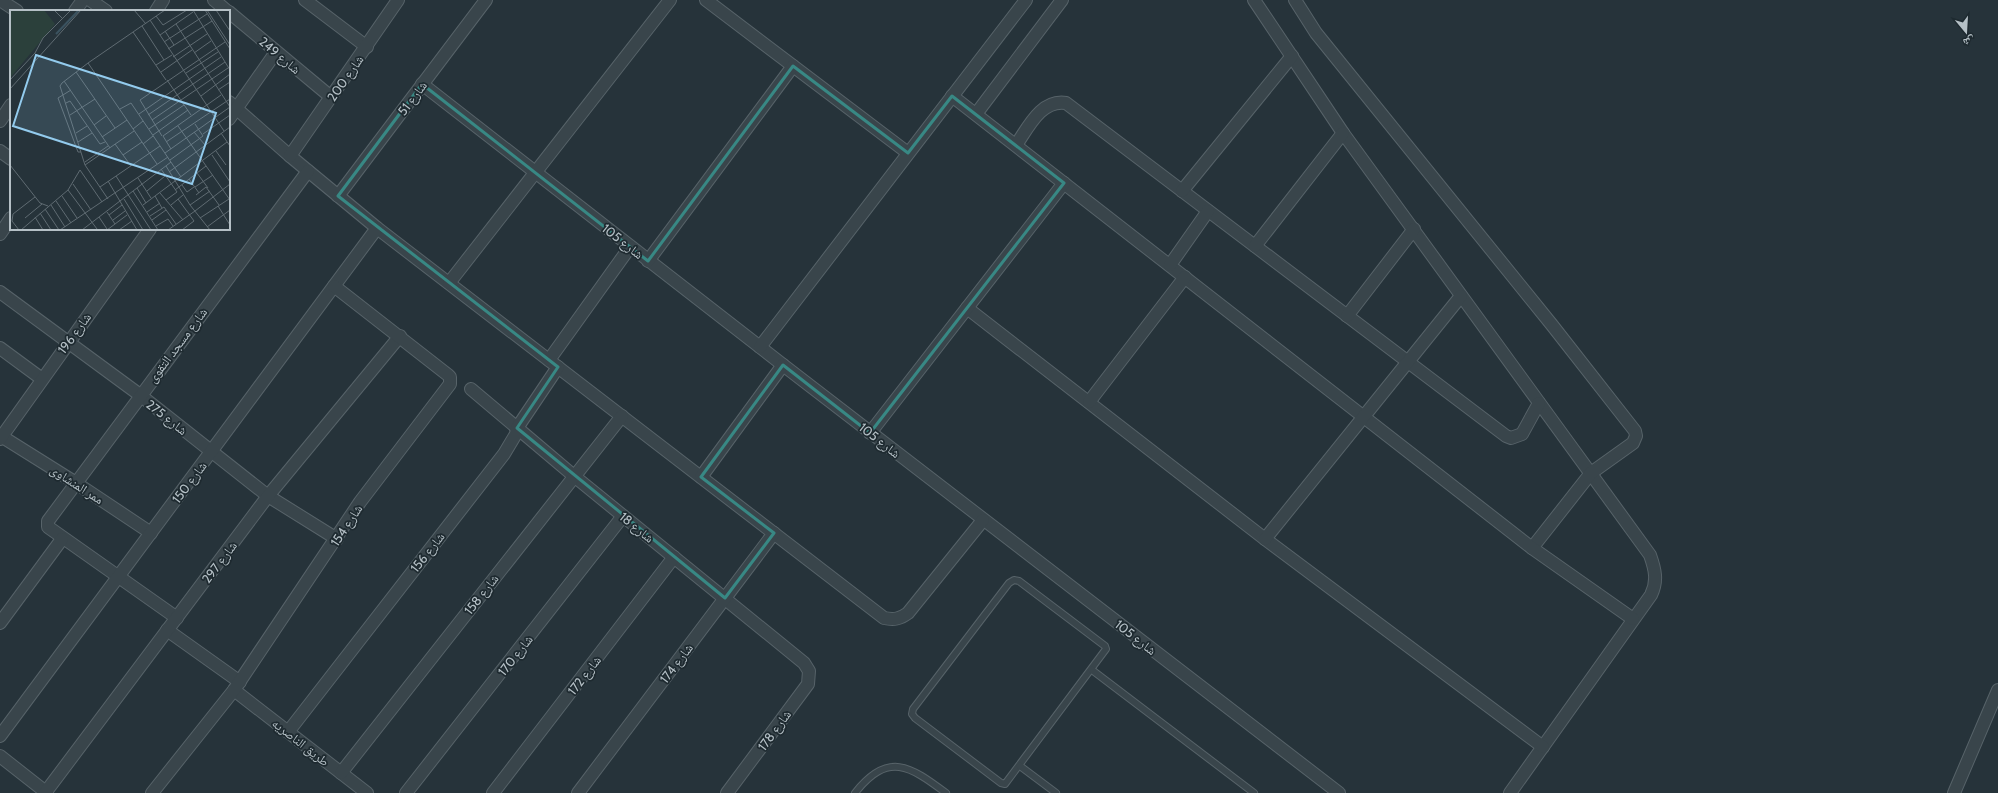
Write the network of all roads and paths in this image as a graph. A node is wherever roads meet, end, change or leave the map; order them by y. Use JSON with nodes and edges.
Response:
{"nodes":[{"id":1,"x":0,"y":0,"type":"edge"},
{"id":2,"x":83,"y":0,"type":"edge"},
{"id":3,"x":90,"y":0,"type":"edge"},
{"id":4,"x":163,"y":0,"type":"edge"},
{"id":5,"x":214,"y":0,"type":"edge"},
{"id":6,"x":305,"y":0,"type":"edge"},
{"id":7,"x":398,"y":0,"type":"edge"},
{"id":8,"x":486,"y":0,"type":"edge"},
{"id":9,"x":670,"y":0,"type":"edge"},
{"id":10,"x":706,"y":0,"type":"edge"},
{"id":11,"x":1026,"y":0,"type":"edge"},
{"id":12,"x":1062,"y":0,"type":"edge"},
{"id":13,"x":1254,"y":0,"type":"edge"},
{"id":14,"x":1295,"y":0,"type":"edge"},
{"id":15,"x":15,"y":10,"type":"edge"},
{"id":16,"x":76,"y":10,"type":"edge"},
{"id":17,"x":105,"y":10,"type":"edge"},
{"id":18,"x":157,"y":10,"type":"edge"},
{"id":19,"x":226,"y":10,"type":"edge"},
{"id":20,"x":230,"y":14,"type":"edge"},
{"id":21,"x":367,"y":47,"type":"junction"},
{"id":22,"x":276,"y":52,"type":"junction"},
{"id":23,"x":1292,"y":56,"type":"junction"},
{"id":24,"x":793,"y":66,"type":"junction"},
{"id":25,"x":422,"y":84,"type":"junction"},
{"id":26,"x":952,"y":96,"type":"junction"},
{"id":27,"x":331,"y":97,"type":"junction"},
{"id":28,"x":233,"y":105,"type":"edge"},
{"id":29,"x":10,"y":106,"type":"edge"},
{"id":30,"x":976,"y":114,"type":"junction"},
{"id":31,"x":230,"y":116,"type":"edge"},
{"id":32,"x":0,"y":121,"type":"edge"},
{"id":33,"x":1343,"y":133,"type":"junction"},
{"id":34,"x":1016,"y":145,"type":"junction"},
{"id":35,"x":0,"y":151,"type":"edge"},
{"id":36,"x":908,"y":153,"type":"junction"},
{"id":37,"x":290,"y":156,"type":"junction"},
{"id":38,"x":10,"y":158,"type":"edge"},
{"id":39,"x":308,"y":171,"type":"junction"},
{"id":40,"x":536,"y":173,"type":"junction"},
{"id":41,"x":1064,"y":183,"type":"junction"},
{"id":42,"x":1182,"y":191,"type":"junction"},
{"id":43,"x":338,"y":196,"type":"junction"},
{"id":44,"x":1208,"y":211,"type":"junction"},
{"id":45,"x":10,"y":219,"type":"edge"},
{"id":46,"x":378,"y":228,"type":"junction"},
{"id":47,"x":1414,"y":229,"type":"junction"},
{"id":48,"x":149,"y":230,"type":"edge"},
{"id":49,"x":0,"y":234,"type":"edge"},
{"id":50,"x":1255,"y":246,"type":"junction"},
{"id":51,"x":630,"y":247,"type":"junction"},
{"id":52,"x":648,"y":261,"type":"junction"},
{"id":53,"x":1170,"y":265,"type":"junction"},
{"id":54,"x":1185,"y":277,"type":"junction"},
{"id":55,"x":450,"y":283,"type":"junction"},
{"id":56,"x":334,"y":286,"type":"junction"},
{"id":57,"x":0,"y":292,"type":"edge"},
{"id":58,"x":1461,"y":296,"type":"junction"},
{"id":59,"x":967,"y":308,"type":"junction"},
{"id":60,"x":1347,"y":316,"type":"junction"},
{"id":61,"x":400,"y":336,"type":"junction"},
{"id":62,"x":68,"y":342,"type":"junction"},
{"id":63,"x":760,"y":347,"type":"junction"},
{"id":64,"x":0,"y":348,"type":"edge"},
{"id":65,"x":1408,"y":362,"type":"junction"},
{"id":66,"x":554,"y":363,"type":"junction"},
{"id":67,"x":783,"y":365,"type":"junction"},
{"id":68,"x":42,"y":379,"type":"junction"},
{"id":69,"x":471,"y":388,"type":"dead end"},
{"id":70,"x":140,"y":395,"type":"junction"},
{"id":71,"x":1089,"y":402,"type":"junction"},
{"id":72,"x":1538,"y":403,"type":"junction"},
{"id":73,"x":622,"y":416,"type":"junction"},
{"id":74,"x":1363,"y":416,"type":"junction"},
{"id":75,"x":517,"y":428,"type":"junction"},
{"id":76,"x":870,"y":433,"type":"junction"},
{"id":77,"x":1,"y":438,"type":"edge"},
{"id":78,"x":211,"y":452,"type":"junction"},
{"id":79,"x":1591,"y":473,"type":"junction"},
{"id":80,"x":574,"y":476,"type":"junction"},
{"id":81,"x":701,"y":477,"type":"junction"},
{"id":82,"x":76,"y":483,"type":"junction"},
{"id":83,"x":268,"y":496,"type":"junction"},
{"id":84,"x":623,"y":516,"type":"junction"},
{"id":85,"x":983,"y":520,"type":"junction"},
{"id":86,"x":151,"y":533,"type":"junction"},
{"id":87,"x":774,"y":533,"type":"junction"},
{"id":88,"x":62,"y":539,"type":"junction"},
{"id":89,"x":337,"y":539,"type":"junction"},
{"id":90,"x":1265,"y":540,"type":"junction"},
{"id":91,"x":1532,"y":548,"type":"junction"},
{"id":92,"x":674,"y":558,"type":"junction"},
{"id":93,"x":118,"y":577,"type":"junction"},
{"id":94,"x":724,"y":598,"type":"junction"},
{"id":95,"x":177,"y":618,"type":"junction"},
{"id":96,"x":1633,"y":618,"type":"junction"},
{"id":97,"x":0,"y":623,"type":"edge"},
{"id":98,"x":167,"y":630,"type":"junction"},
{"id":99,"x":804,"y":663,"type":"joint"},
{"id":100,"x":1092,"y":670,"type":"junction"},
{"id":101,"x":237,"y":686,"type":"junction"},
{"id":102,"x":1998,"y":690,"type":"edge"},
{"id":103,"x":288,"y":732,"type":"junction"},
{"id":104,"x":0,"y":736,"type":"edge"},
{"id":105,"x":1543,"y":747,"type":"junction"},
{"id":106,"x":0,"y":756,"type":"edge"},
{"id":107,"x":1020,"y":766,"type":"junction"},
{"id":108,"x":340,"y":773,"type":"junction"},
{"id":109,"x":46,"y":793,"type":"edge"},
{"id":110,"x":152,"y":793,"type":"edge"},
{"id":111,"x":367,"y":793,"type":"edge"},
{"id":112,"x":406,"y":793,"type":"edge"},
{"id":113,"x":493,"y":793,"type":"edge"},
{"id":114,"x":578,"y":793,"type":"edge"},
{"id":115,"x":727,"y":793,"type":"edge"},
{"id":116,"x":854,"y":793,"type":"edge"},
{"id":117,"x":946,"y":793,"type":"edge"},
{"id":118,"x":1056,"y":793,"type":"edge"},
{"id":119,"x":1254,"y":793,"type":"edge"},
{"id":120,"x":1339,"y":793,"type":"edge"},
{"id":121,"x":1510,"y":793,"type":"edge"},
{"id":122,"x":1954,"y":793,"type":"edge"}],
"edges":[{"from":1,"to":15,"type":"street"},
{"from":2,"to":16,"type":"street"},
{"from":3,"to":17,"type":"street"},
{"from":4,"to":18,"type":"street"},
{"from":5,"to":19,"type":"street","name":"شارع 249"},
{"from":6,"to":21,"type":"street"},
{"from":7,"to":21,"type":"street","name":"شارع 200"},
{"from":8,"to":25,"type":"street","name":"شارع 51"},
{"from":9,"to":40,"type":"street"},
{"from":10,"to":24,"type":"street"},
{"from":11,"to":26,"type":"street"},
{"from":12,"to":30,"type":"street"},
{"from":13,"to":23,"type":"street"},
{"from":14,"to":79,"type":"street"},
{"from":20,"to":22,"type":"street","name":"شارع 249"},
{"from":21,"to":27,"type":"street","name":"شارع 200"},
{"from":22,"to":27,"type":"street","name":"شارع 249"},
{"from":22,"to":28,"type":"street"},
{"from":23,"to":33,"type":"street"},
{"from":23,"to":42,"type":"street"},
{"from":24,"to":36,"type":"street"},
{"from":24,"to":52,"type":"street"},
{"from":25,"to":40,"type":"street","name":"شارع 105"},
{"from":25,"to":43,"type":"street","name":"شارع 51"},
{"from":26,"to":30,"type":"street"},
{"from":26,"to":36,"type":"street"},
{"from":27,"to":37,"type":"street","name":"شارع 200"},
{"from":28,"to":31,"type":"street"},
{"from":28,"to":37,"type":"street"},
{"from":29,"to":32,"type":"street"},
{"from":30,"to":34,"type":"street"},
{"from":33,"to":47,"type":"street"},
{"from":33,"to":50,"type":"street"},
{"from":34,"to":41,"type":"street"},
{"from":34,"to":42,"type":"street"},
{"from":35,"to":38,"type":"street"},
{"from":36,"to":63,"type":"street"},
{"from":37,"to":39,"type":"street"},
{"from":39,"to":43,"type":"street"},
{"from":39,"to":70,"type":"street","name":"شارع مسجد التقوى"},
{"from":40,"to":51,"type":"street","name":"شارع 105"},
{"from":40,"to":55,"type":"street"},
{"from":41,"to":53,"type":"street"},
{"from":41,"to":59,"type":"street"},
{"from":42,"to":44,"type":"street"},
{"from":43,"to":46,"type":"street"},
{"from":44,"to":50,"type":"street"},
{"from":44,"to":53,"type":"street"},
{"from":45,"to":49,"type":"street"},
{"from":46,"to":55,"type":"street"},
{"from":46,"to":56,"type":"street","name":"شارع 150"},
{"from":47,"to":58,"type":"street"},
{"from":47,"to":60,"type":"street"},
{"from":48,"to":62,"type":"street","name":"شارع 196"},
{"from":50,"to":60,"type":"street"},
{"from":51,"to":52,"type":"street","name":"شارع 105"},
{"from":51,"to":66,"type":"street","name":"شارع 156"},
{"from":52,"to":63,"type":"street","name":"شارع 105"},
{"from":53,"to":54,"type":"street"},
{"from":54,"to":71,"type":"street"},
{"from":54,"to":74,"type":"street"},
{"from":55,"to":66,"type":"street"},
{"from":56,"to":61,"type":"street","name":"شارع 154"},
{"from":56,"to":78,"type":"street","name":"شارع 150"},
{"from":57,"to":62,"type":"street","name":"شارع 275"},
{"from":58,"to":65,"type":"street"},
{"from":58,"to":72,"type":"street"},
{"from":59,"to":71,"type":"street"},
{"from":59,"to":76,"type":"street"},
{"from":60,"to":65,"type":"street"},
{"from":61,"to":83,"type":"street","name":"شارع 297"},
{"from":61,"to":89,"type":"street","name":"شارع 154"},
{"from":62,"to":68,"type":"street","name":"شارع 196"},
{"from":62,"to":70,"type":"street","name":"شارع 275"},
{"from":63,"to":67,"type":"street","name":"شارع 105"},
{"from":64,"to":68,"type":"street"},
{"from":65,"to":72,"type":"street"},
{"from":65,"to":74,"type":"street"},
{"from":66,"to":73,"type":"street"},
{"from":66,"to":75,"type":"street","name":"شارع 156"},
{"from":67,"to":76,"type":"street","name":"شارع 105"},
{"from":67,"to":81,"type":"street"},
{"from":68,"to":77,"type":"street","name":"شارع 196"},
{"from":69,"to":75,"type":"street","name":"شارع 18"},
{"from":70,"to":78,"type":"street","name":"شارع 275"},
{"from":70,"to":82,"type":"street","name":"شارع مسجد التقوى"},
{"from":71,"to":90,"type":"street"},
{"from":72,"to":79,"type":"street"},
{"from":73,"to":80,"type":"street","name":"شارع 158"},
{"from":73,"to":81,"type":"street"},
{"from":74,"to":90,"type":"street"},
{"from":74,"to":91,"type":"street"},
{"from":75,"to":80,"type":"street","name":"شارع 18"},
{"from":75,"to":103,"type":"street","name":"شارع 156"},
{"from":76,"to":85,"type":"street","name":"شارع 105"},
{"from":77,"to":82,"type":"street","name":"ممر المنشاوى"},
{"from":78,"to":83,"type":"street","name":"شارع 275"},
{"from":78,"to":86,"type":"street","name":"شارع 150"},
{"from":79,"to":91,"type":"street"},
{"from":79,"to":96,"type":"street"},
{"from":80,"to":84,"type":"street","name":"شارع 18"},
{"from":80,"to":108,"type":"street","name":"شارع 158"},
{"from":81,"to":87,"type":"street"},
{"from":82,"to":86,"type":"street","name":"ممر المنشاوى"},
{"from":82,"to":88,"type":"street","name":"شارع مسجد التقوى"},
{"from":83,"to":89,"type":"street","name":"شارع 275"},
{"from":83,"to":95,"type":"street","name":"شارع 297"},
{"from":84,"to":92,"type":"street","name":"شارع 18"},
{"from":84,"to":112,"type":"street","name":"شارع 170"},
{"from":85,"to":87,"type":"street"},
{"from":85,"to":120,"type":"street","name":"شارع 105"},
{"from":86,"to":93,"type":"street","name":"شارع 150"},
{"from":87,"to":94,"type":"street","name":"شارع 174"},
{"from":88,"to":93,"type":"street"},
{"from":88,"to":97,"type":"street"},
{"from":89,"to":101,"type":"street","name":"شارع 154"},
{"from":90,"to":105,"type":"street"},
{"from":91,"to":96,"type":"street"},
{"from":92,"to":94,"type":"street","name":"شارع 18"},
{"from":92,"to":113,"type":"street","name":"شارع 172"},
{"from":93,"to":95,"type":"street"},
{"from":93,"to":104,"type":"street","name":"شارع 150"},
{"from":94,"to":99,"type":"street","name":"شارع 18"},
{"from":94,"to":114,"type":"street","name":"شارع 174"},
{"from":95,"to":98,"type":"street","name":"شارع 297"},
{"from":96,"to":105,"type":"street"},
{"from":98,"to":101,"type":"street","name":"طريق الناصريه"},
{"from":98,"to":109,"type":"street","name":"شارع 297"},
{"from":99,"to":115,"type":"street","name":"شارع 178"},
{"from":100,"to":107,"type":"lane"},
{"from":100,"to":107,"type":"lane"},
{"from":100,"to":119,"type":"lane"},
{"from":101,"to":103,"type":"street","name":"طريق الناصريه"},
{"from":101,"to":110,"type":"street","name":"شارع 154"},
{"from":102,"to":122,"type":"street"},
{"from":103,"to":108,"type":"street","name":"طريق الناصريه"},
{"from":105,"to":121,"type":"street"},
{"from":106,"to":109,"type":"street"},
{"from":107,"to":118,"type":"lane"},
{"from":108,"to":111,"type":"street","name":"طريق الناصريه"},
{"from":116,"to":117,"type":"lane"}]}
